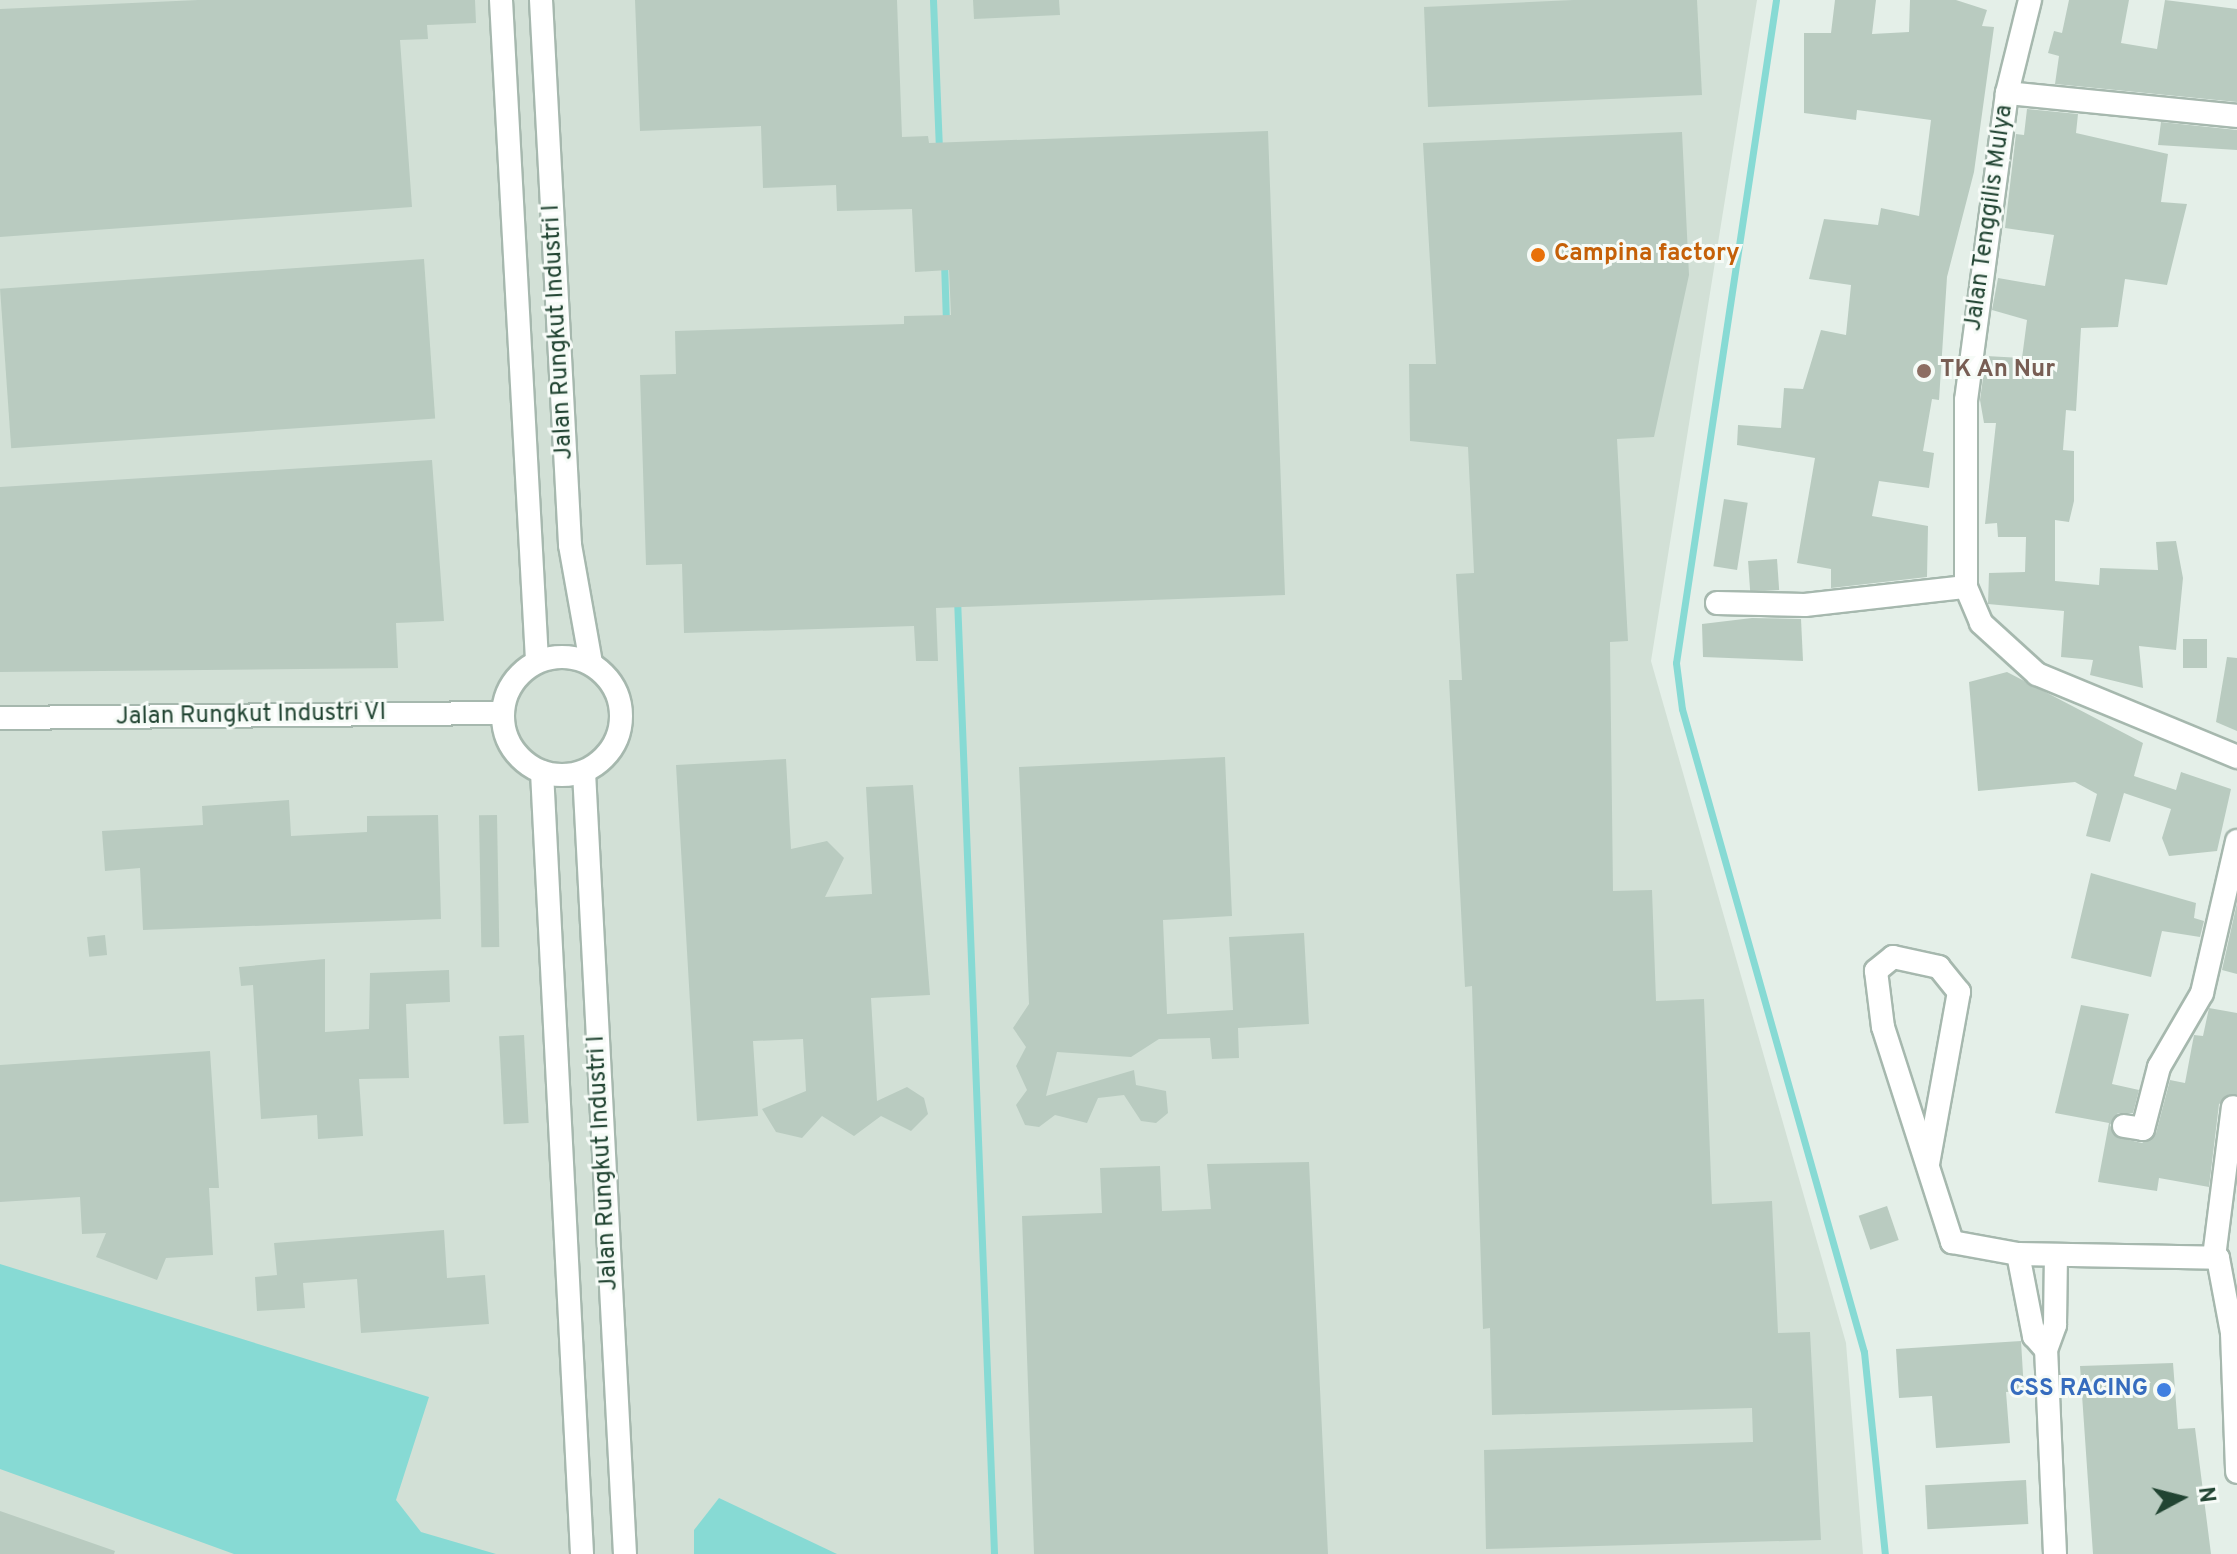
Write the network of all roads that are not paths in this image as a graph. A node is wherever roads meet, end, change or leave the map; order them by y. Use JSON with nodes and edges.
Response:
{"nodes":[{"id":1,"x":501,"y":0,"type":"edge"},
{"id":2,"x":541,"y":0,"type":"edge"},
{"id":3,"x":2030,"y":0,"type":"edge"},
{"id":4,"x":2007,"y":93,"type":"junction"},
{"id":5,"x":2237,"y":116,"type":"edge"},
{"id":6,"x":1966,"y":587,"type":"junction"},
{"id":7,"x":1717,"y":603,"type":"dead end"},
{"id":8,"x":537,"y":661,"type":"junction"},
{"id":9,"x":591,"y":663,"type":"junction"},
{"id":10,"x":503,"y":713,"type":"junction"},
{"id":11,"x":0,"y":718,"type":"edge"},
{"id":12,"x":2237,"y":757,"type":"edge"},
{"id":13,"x":542,"y":772,"type":"junction"},
{"id":14,"x":584,"y":772,"type":"junction"},
{"id":15,"x":2237,"y":841,"type":"edge"},
{"id":16,"x":2233,"y":1107,"type":"dead end"},
{"id":17,"x":2124,"y":1126,"type":"dead end"},
{"id":18,"x":1928,"y":1164,"type":"junction"},
{"id":19,"x":2018,"y":1254,"type":"junction"},
{"id":20,"x":2056,"y":1255,"type":"junction"},
{"id":21,"x":2214,"y":1257,"type":"junction"},
{"id":22,"x":2046,"y":1350,"type":"junction"},
{"id":23,"x":2235,"y":1417,"type":"edge"},
{"id":24,"x":2237,"y":1472,"type":"edge"},
{"id":25,"x":582,"y":1554,"type":"edge"},
{"id":26,"x":625,"y":1554,"type":"edge"},
{"id":27,"x":2055,"y":1554,"type":"edge"}],
"edges":[{"from":1,"to":8,"type":"street","name":"Jalan Rungkut Industri I"},
{"from":2,"to":9,"type":"street","name":"Jalan Rungkut Industri I"},
{"from":3,"to":4,"type":"street","name":"Jalan Tenggilis Mulya"},
{"from":4,"to":5,"type":"street"},
{"from":4,"to":6,"type":"street","name":"Jalan Tenggilis Mulya"},
{"from":6,"to":7,"type":"street"},
{"from":6,"to":12,"type":"street","name":"Jalan Tenggilis Mulya"},
{"from":8,"to":9,"type":"street"},
{"from":8,"to":10,"type":"street"},
{"from":9,"to":14,"type":"street"},
{"from":10,"to":11,"type":"street","name":"Jalan Rungkut Industri VI"},
{"from":10,"to":13,"type":"street"},
{"from":13,"to":14,"type":"street"},
{"from":13,"to":25,"type":"street","name":"Jalan Rungkut Industri I"},
{"from":14,"to":26,"type":"street","name":"Jalan Rungkut Industri I"},
{"from":15,"to":17,"type":"street"},
{"from":16,"to":21,"type":"street"},
{"from":18,"to":18,"type":"street"},
{"from":18,"to":19,"type":"street"},
{"from":19,"to":20,"type":"street"},
{"from":19,"to":22,"type":"street"},
{"from":20,"to":21,"type":"street"},
{"from":20,"to":22,"type":"street"},
{"from":21,"to":23,"type":"street"},
{"from":22,"to":27,"type":"street"},
{"from":23,"to":24,"type":"street"}]}
